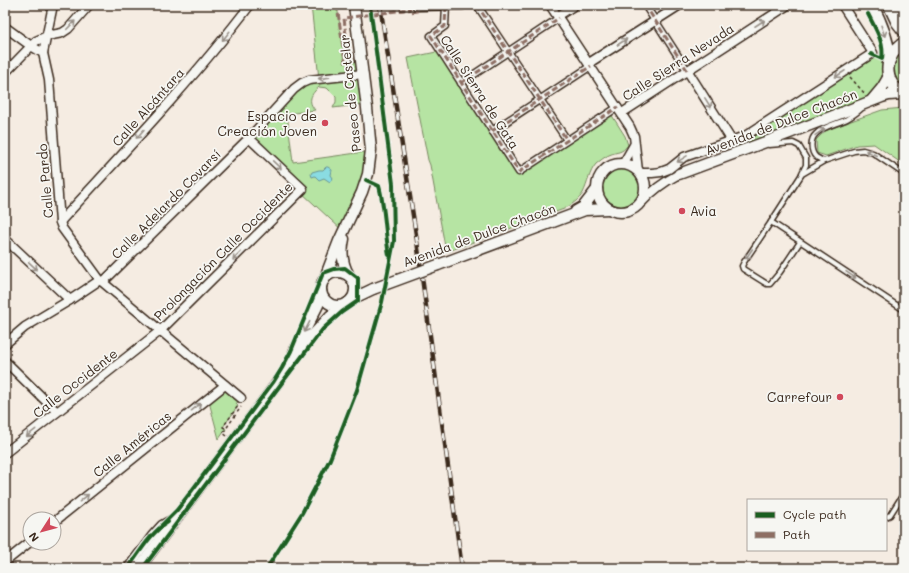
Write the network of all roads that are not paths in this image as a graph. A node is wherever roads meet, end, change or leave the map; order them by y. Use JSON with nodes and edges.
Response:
{"nodes":[{"id":1,"x":53,"y":5,"type":"edge"},
{"id":2,"x":89,"y":5,"type":"edge"},
{"id":3,"x":250,"y":5,"type":"edge"},
{"id":4,"x":354,"y":5,"type":"edge"},
{"id":5,"x":462,"y":5,"type":"edge"},
{"id":6,"x":477,"y":5,"type":"edge"},
{"id":7,"x":550,"y":5,"type":"edge"},
{"id":8,"x":575,"y":5,"type":"edge"},
{"id":9,"x":645,"y":5,"type":"edge"},
{"id":10,"x":680,"y":5,"type":"edge"},
{"id":11,"x":788,"y":5,"type":"edge"},
{"id":12,"x":842,"y":5,"type":"edge"},
{"id":13,"x":872,"y":5,"type":"edge"},
{"id":14,"x":889,"y":5,"type":"edge"},
{"id":15,"x":896,"y":5,"type":"edge"},
{"id":16,"x":417,"y":6,"type":"edge"},
{"id":17,"x":446,"y":6,"type":"edge"},
{"id":18,"x":558,"y":17,"type":"junction"},
{"id":19,"x":656,"y":21,"type":"junction"},
{"id":20,"x":904,"y":22,"type":"edge"},
{"id":21,"x":5,"y":27,"type":"edge"},
{"id":22,"x":904,"y":31,"type":"edge"},
{"id":23,"x":47,"y":36,"type":"junction"},
{"id":24,"x":904,"y":43,"type":"edge"},
{"id":25,"x":31,"y":46,"type":"junction"},
{"id":26,"x":508,"y":52,"type":"junction"},
{"id":27,"x":43,"y":53,"type":"junction"},
{"id":28,"x":890,"y":59,"type":"junction"},
{"id":29,"x":590,"y":65,"type":"junction"},
{"id":30,"x":687,"y":70,"type":"junction"},
{"id":31,"x":5,"y":73,"type":"edge"},
{"id":32,"x":362,"y":74,"type":"junction"},
{"id":33,"x":889,"y":76,"type":"junction"},
{"id":34,"x":461,"y":83,"type":"junction"},
{"id":35,"x":904,"y":94,"type":"edge"},
{"id":36,"x":540,"y":100,"type":"junction"},
{"id":37,"x":870,"y":102,"type":"junction"},
{"id":38,"x":620,"y":110,"type":"junction"},
{"id":39,"x":492,"y":131,"type":"junction"},
{"id":40,"x":249,"y":138,"type":"junction"},
{"id":41,"x":567,"y":140,"type":"junction"},
{"id":42,"x":733,"y":140,"type":"junction"},
{"id":43,"x":634,"y":144,"type":"junction"},
{"id":44,"x":758,"y":145,"type":"junction"},
{"id":45,"x":739,"y":152,"type":"junction"},
{"id":46,"x":824,"y":161,"type":"junction"},
{"id":47,"x":623,"y":164,"type":"junction"},
{"id":48,"x":640,"y":173,"type":"junction"},
{"id":49,"x":679,"y":174,"type":"junction"},
{"id":50,"x":802,"y":174,"type":"junction"},
{"id":51,"x":904,"y":174,"type":"edge"},
{"id":52,"x":597,"y":189,"type":"junction"},
{"id":53,"x":642,"y":202,"type":"junction"},
{"id":54,"x":608,"y":209,"type":"junction"},
{"id":55,"x":571,"y":215,"type":"junction"},
{"id":56,"x":60,"y":222,"type":"junction"},
{"id":57,"x":771,"y":222,"type":"junction"},
{"id":58,"x":348,"y":224,"type":"junction"},
{"id":59,"x":5,"y":239,"type":"edge"},
{"id":60,"x":800,"y":242,"type":"junction"},
{"id":61,"x":351,"y":278,"type":"junction"},
{"id":62,"x":324,"y":280,"type":"junction"},
{"id":63,"x":102,"y":281,"type":"junction"},
{"id":64,"x":373,"y":289,"type":"junction"},
{"id":65,"x":322,"y":291,"type":"junction"},
{"id":66,"x":70,"y":300,"type":"junction"},
{"id":67,"x":350,"y":301,"type":"junction"},
{"id":68,"x":904,"y":310,"type":"edge"},
{"id":69,"x":160,"y":331,"type":"junction"},
{"id":70,"x":5,"y":344,"type":"edge"},
{"id":71,"x":5,"y":361,"type":"edge"},
{"id":72,"x":278,"y":382,"type":"junction"},
{"id":73,"x":225,"y":385,"type":"junction"},
{"id":74,"x":241,"y":398,"type":"road end"},
{"id":75,"x":57,"y":412,"type":"junction"},
{"id":76,"x":5,"y":453,"type":"edge"},
{"id":77,"x":904,"y":493,"type":"edge"},
{"id":78,"x":180,"y":514,"type":"junction"},
{"id":79,"x":62,"y":516,"type":"edge"},
{"id":80,"x":887,"y":516,"type":"edge"},
{"id":81,"x":22,"y":548,"type":"edge"},
{"id":82,"x":5,"y":562,"type":"edge"},
{"id":83,"x":128,"y":568,"type":"edge"},
{"id":84,"x":139,"y":568,"type":"edge"}],
"edges":[{"from":1,"to":23,"type":"street","name":"Calle Pardo"},
{"from":23,"to":2,"type":"street","one_way":true},
{"from":3,"to":56,"type":"street","name":"Calle Alcántara","one_way":true},
{"from":4,"to":32,"type":"street","name":"Paseo de Castelar"},
{"from":5,"to":17,"type":"street"},
{"from":6,"to":26,"type":"street"},
{"from":7,"to":18,"type":"street"},
{"from":8,"to":18,"type":"street"},
{"from":9,"to":19,"type":"street"},
{"from":10,"to":19,"type":"street"},
{"from":30,"to":11,"type":"street","name":"Calle Sierra Nevada","one_way":true},
{"from":12,"to":42,"type":"street","one_way":true},
{"from":13,"to":28,"type":"main road","one_way":true},
{"from":14,"to":22,"type":"main road"},
{"from":15,"to":20,"type":"street"},
{"from":16,"to":17,"type":"street"},
{"from":17,"to":34,"type":"street","name":"Calle Sierra de Gata"},
{"from":18,"to":26,"type":"street"},
{"from":18,"to":29,"type":"street"},
{"from":29,"to":19,"type":"street","one_way":true},
{"from":19,"to":30,"type":"street"},
{"from":21,"to":25,"type":"street"},
{"from":23,"to":25,"type":"street"},
{"from":23,"to":27,"type":"street","name":"Calle Pardo"},
{"from":24,"to":28,"type":"main road"},
{"from":25,"to":27,"type":"street"},
{"from":25,"to":31,"type":"street"},
{"from":26,"to":34,"type":"street"},
{"from":26,"to":36,"type":"street"},
{"from":27,"to":56,"type":"street","name":"Calle Pardo"},
{"from":28,"to":33,"type":"main road"},
{"from":29,"to":36,"type":"street"},
{"from":29,"to":38,"type":"street"},
{"from":30,"to":38,"type":"street","name":"Calle Sierra Nevada"},
{"from":30,"to":42,"type":"street","one_way":true},
{"from":32,"to":40,"type":"street","name":"Calle Adelardo Covarsí","one_way":true},
{"from":32,"to":58,"type":"street","name":"Paseo de Castelar"},
{"from":33,"to":35,"type":"main road"},
{"from":33,"to":37,"type":"street"},
{"from":34,"to":39,"type":"street","name":"Calle Sierra de Gata"},
{"from":35,"to":37,"type":"street","name":"Avenida de Dulce Chacón"},
{"from":36,"to":39,"type":"street"},
{"from":36,"to":41,"type":"street"},
{"from":37,"to":44,"type":"street","name":"Avenida de Dulce Chacón"},
{"from":46,"to":37,"type":"lane","one_way":true},
{"from":38,"to":41,"type":"street"},
{"from":38,"to":43,"type":"street"},
{"from":39,"to":41,"type":"street","name":"Calle Sierra de Gata"},
{"from":40,"to":63,"type":"street","name":"Calle Adelardo Covarsí"},
{"from":40,"to":69,"type":"street","name":"Prolongación Calle Occidente","one_way":true},
{"from":42,"to":45,"type":"street"},
{"from":42,"to":48,"type":"street","one_way":true},
{"from":43,"to":47,"type":"street"},
{"from":43,"to":48,"type":"street"},
{"from":44,"to":45,"type":"street","name":"Avenida de Dulce Chacón"},
{"from":44,"to":50,"type":"lane"},
{"from":45,"to":49,"type":"street","name":"Avenida de Dulce Chacón"},
{"from":46,"to":50,"type":"lane"},
{"from":51,"to":46,"type":"lane","one_way":true},
{"from":47,"to":48,"type":"street"},
{"from":47,"to":52,"type":"street"},
{"from":48,"to":49,"type":"street","name":"Avenida de Dulce Chacón"},
{"from":48,"to":53,"type":"street"},
{"from":49,"to":53,"type":"street","name":"Avenida de Dulce Chacón"},
{"from":50,"to":57,"type":"lane"},
{"from":52,"to":54,"type":"street"},
{"from":52,"to":55,"type":"street","name":"Avenida de Dulce Chacón"},
{"from":53,"to":54,"type":"street"},
{"from":54,"to":55,"type":"street","name":"Avenida de Dulce Chacón"},
{"from":55,"to":64,"type":"street","name":"Avenida de Dulce Chacón","bridge":true},
{"from":56,"to":63,"type":"street","name":"Calle Pardo"},
{"from":57,"to":60,"type":"lane"},
{"from":57,"to":60,"type":"lane","one_way":true},
{"from":58,"to":61,"type":"street","name":"Paseo de Castelar"},
{"from":58,"to":62,"type":"street","name":"Paseo de Castelar"},
{"from":59,"to":66,"type":"street","one_way":true},
{"from":60,"to":68,"type":"lane","one_way":true},
{"from":61,"to":62,"type":"street"},
{"from":61,"to":64,"type":"street"},
{"from":61,"to":67,"type":"street"},
{"from":62,"to":65,"type":"street"},
{"from":63,"to":66,"type":"street","name":"Calle Adelardo Covarsí"},
{"from":63,"to":69,"type":"street","name":"Calle Pardo"},
{"from":64,"to":67,"type":"street","name":"Avenida de Dulce Chacón"},
{"from":65,"to":67,"type":"street"},
{"from":65,"to":72,"type":"street","one_way":true},
{"from":66,"to":70,"type":"street","name":"Calle Adelardo Covarsí"},
{"from":67,"to":72,"type":"street"},
{"from":69,"to":73,"type":"street","name":"Calle Pardo"},
{"from":69,"to":75,"type":"street","name":"Calle Occidente"},
{"from":71,"to":75,"type":"street"},
{"from":72,"to":78,"type":"street"},
{"from":73,"to":74,"type":"street","name":"Calle Pardo"},
{"from":79,"to":73,"type":"street","name":"Calle Américas","one_way":true},
{"from":75,"to":76,"type":"street","name":"Calle Occidente","one_way":true},
{"from":77,"to":80,"type":"lane"},
{"from":78,"to":83,"type":"street"},
{"from":78,"to":84,"type":"street"},
{"from":81,"to":82,"type":"street"}]}
